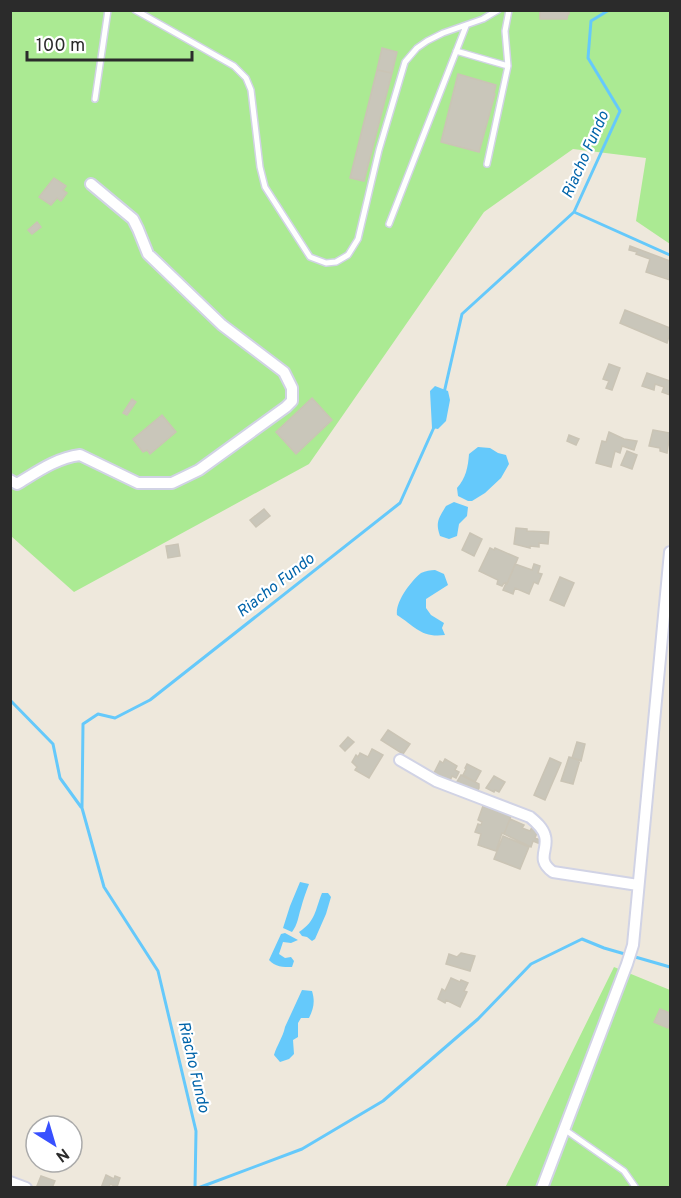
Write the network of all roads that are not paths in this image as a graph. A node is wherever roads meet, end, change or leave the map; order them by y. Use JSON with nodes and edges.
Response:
{"nodes":[{"id":1,"x":108,"y":10,"type":"edge"},
{"id":2,"x":135,"y":10,"type":"edge"},
{"id":3,"x":498,"y":10,"type":"edge"},
{"id":4,"x":509,"y":10,"type":"edge"},
{"id":5,"x":466,"y":26,"type":"junction"},
{"id":6,"x":456,"y":51,"type":"junction"},
{"id":7,"x":508,"y":66,"type":"junction"},
{"id":8,"x":95,"y":99,"type":"dead end"},
{"id":9,"x":487,"y":164,"type":"dead end"},
{"id":10,"x":91,"y":184,"type":"dead end"},
{"id":11,"x":389,"y":224,"type":"dead end"},
{"id":12,"x":10,"y":480,"type":"edge"},
{"id":13,"x":670,"y":552,"type":"edge"},
{"id":14,"x":400,"y":760,"type":"dead end"},
{"id":15,"x":638,"y":885,"type":"junction"},
{"id":16,"x":564,"y":1129,"type":"junction"},
{"id":17,"x":10,"y":1182,"type":"edge"},
{"id":18,"x":26,"y":1188,"type":"edge"},
{"id":19,"x":542,"y":1188,"type":"edge"},
{"id":20,"x":636,"y":1188,"type":"edge"}],
"edges":[{"from":1,"to":8,"type":"lane"},
{"from":2,"to":5,"type":"lane"},
{"from":3,"to":5,"type":"lane"},
{"from":4,"to":7,"type":"lane"},
{"from":5,"to":6,"type":"lane"},
{"from":6,"to":7,"type":"lane"},
{"from":6,"to":11,"type":"lane"},
{"from":7,"to":9,"type":"lane"},
{"from":10,"to":12,"type":"street"},
{"from":13,"to":15,"type":"street"},
{"from":14,"to":15,"type":"street"},
{"from":15,"to":16,"type":"street"},
{"from":16,"to":19,"type":"street"},
{"from":16,"to":20,"type":"lane"},
{"from":17,"to":18,"type":"street"}]}
